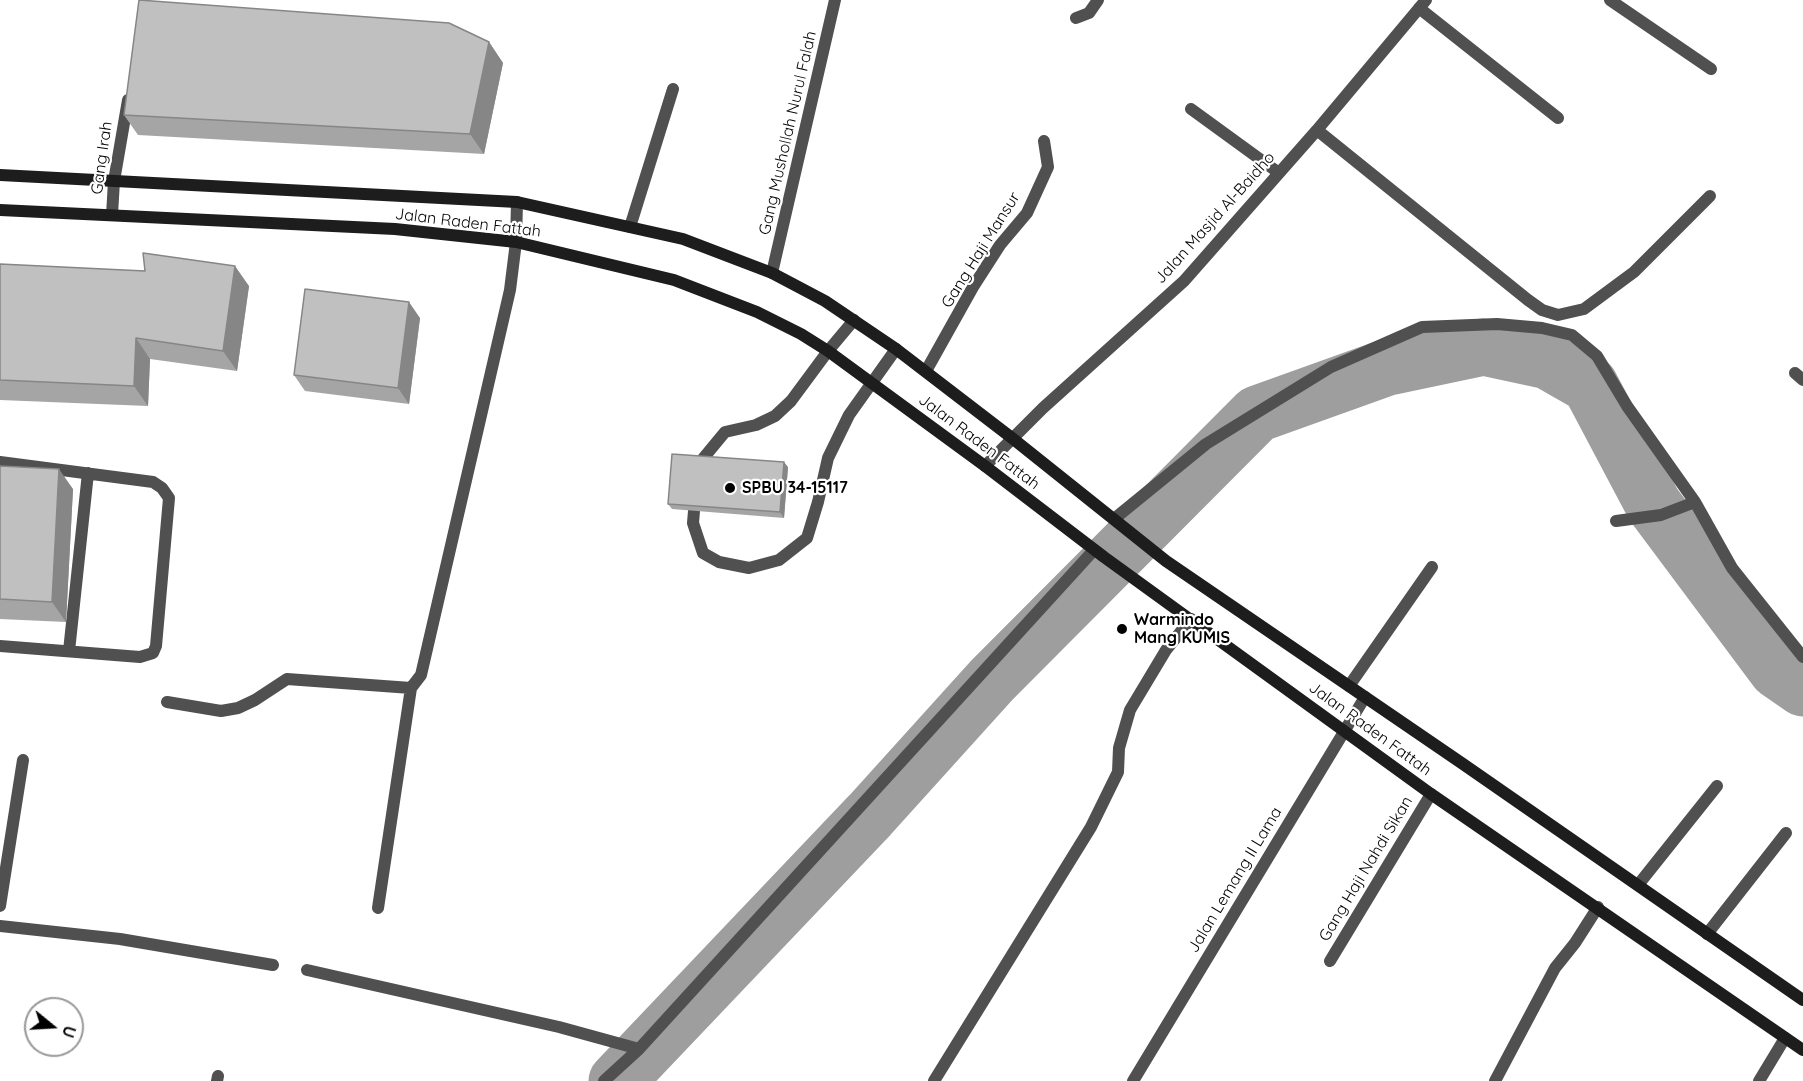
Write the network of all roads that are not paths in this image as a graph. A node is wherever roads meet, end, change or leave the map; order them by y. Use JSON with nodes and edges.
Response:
{"nodes":[{"id":1,"x":834,"y":0,"type":"edge"},
{"id":2,"x":1098,"y":0,"type":"edge"},
{"id":3,"x":1610,"y":0,"type":"edge"},
{"id":4,"x":1422,"y":4,"type":"edge"},
{"id":5,"x":1076,"y":18,"type":"dead end"},
{"id":6,"x":1711,"y":69,"type":"dead end"},
{"id":7,"x":130,"y":89,"type":"edge"},
{"id":8,"x":673,"y":90,"type":"dead end"},
{"id":9,"x":1191,"y":109,"type":"dead end"},
{"id":10,"x":1558,"y":118,"type":"dead end"},
{"id":11,"x":1317,"y":130,"type":"junction"},
{"id":12,"x":1044,"y":141,"type":"dead end"},
{"id":13,"x":1279,"y":173,"type":"junction"},
{"id":14,"x":0,"y":175,"type":"edge"},
{"id":15,"x":114,"y":181,"type":"junction"},
{"id":16,"x":1710,"y":196,"type":"dead end"},
{"id":17,"x":517,"y":202,"type":"junction"},
{"id":18,"x":0,"y":210,"type":"edge"},
{"id":19,"x":112,"y":215,"type":"junction"},
{"id":20,"x":630,"y":227,"type":"junction"},
{"id":21,"x":516,"y":242,"type":"junction"},
{"id":22,"x":772,"y":273,"type":"junction"},
{"id":23,"x":854,"y":320,"type":"junction"},
{"id":24,"x":896,"y":349,"type":"junction"},
{"id":25,"x":828,"y":351,"type":"junction"},
{"id":26,"x":926,"y":371,"type":"junction"},
{"id":27,"x":871,"y":383,"type":"junction"},
{"id":28,"x":1012,"y":438,"type":"junction"},
{"id":29,"x":701,"y":461,"type":"edge"},
{"id":30,"x":0,"y":462,"type":"edge"},
{"id":31,"x":985,"y":466,"type":"junction"},
{"id":32,"x":87,"y":473,"type":"junction"},
{"id":33,"x":1693,"y":503,"type":"junction"},
{"id":34,"x":694,"y":511,"type":"edge"},
{"id":35,"x":1616,"y":521,"type":"dead end"},
{"id":36,"x":1119,"y":523,"type":"junction"},
{"id":37,"x":1099,"y":554,"type":"junction"},
{"id":38,"x":1432,"y":567,"type":"dead end"},
{"id":39,"x":1191,"y":619,"type":"junction"},
{"id":40,"x":0,"y":646,"type":"edge"},
{"id":41,"x":69,"y":651,"type":"junction"},
{"id":42,"x":1803,"y":657,"type":"edge"},
{"id":43,"x":1349,"y":686,"type":"junction"},
{"id":44,"x":411,"y":688,"type":"junction"},
{"id":45,"x":1365,"y":697,"type":"junction"},
{"id":46,"x":167,"y":702,"type":"dead end"},
{"id":47,"x":1345,"y":732,"type":"junction"},
{"id":48,"x":23,"y":760,"type":"dead end"},
{"id":49,"x":1717,"y":786,"type":"dead end"},
{"id":50,"x":1431,"y":794,"type":"junction"},
{"id":51,"x":1786,"y":833,"type":"dead end"},
{"id":52,"x":1638,"y":885,"type":"junction"},
{"id":53,"x":0,"y":906,"type":"edge"},
{"id":54,"x":378,"y":908,"type":"dead end"},
{"id":55,"x":1598,"y":908,"type":"junction"},
{"id":56,"x":0,"y":926,"type":"edge"},
{"id":57,"x":1707,"y":934,"type":"junction"},
{"id":58,"x":1330,"y":961,"type":"dead end"},
{"id":59,"x":273,"y":965,"type":"dead end"},
{"id":60,"x":307,"y":970,"type":"dead end"},
{"id":61,"x":1803,"y":1000,"type":"edge"},
{"id":62,"x":1785,"y":1038,"type":"junction"},
{"id":63,"x":639,"y":1049,"type":"junction"},
{"id":64,"x":1803,"y":1050,"type":"edge"},
{"id":65,"x":604,"y":1081,"type":"edge"},
{"id":66,"x":934,"y":1081,"type":"edge"},
{"id":67,"x":1133,"y":1081,"type":"edge"},
{"id":68,"x":1495,"y":1081,"type":"edge"},
{"id":69,"x":1759,"y":1081,"type":"edge"}],
"edges":[{"from":1,"to":22,"type":"street","name":"Gang Mushollah Nurul Falah"},
{"from":2,"to":5,"type":"street"},
{"from":3,"to":6,"type":"street"},
{"from":4,"to":10,"type":"street"},
{"from":4,"to":11,"type":"street","name":"Jalan Masjid Al-Baidho"},
{"from":7,"to":15,"type":"street","name":"Gang Irah"},
{"from":8,"to":20,"type":"street"},
{"from":9,"to":13,"type":"street"},
{"from":11,"to":13,"type":"street","name":"Jalan Masjid Al-Baidho"},
{"from":11,"to":16,"type":"street"},
{"from":12,"to":26,"type":"street","name":"Gang Haji Mansur"},
{"from":13,"to":28,"type":"street","name":"Jalan Masjid Al-Baidho"},
{"from":14,"to":15,"type":"main road","name":"Jalan Raden Fattah"},
{"from":15,"to":17,"type":"main road","name":"Jalan Raden Fattah"},
{"from":15,"to":19,"type":"street","name":"Gang Irah"},
{"from":17,"to":20,"type":"main road","name":"Jalan Raden Fattah"},
{"from":17,"to":21,"type":"street"},
{"from":18,"to":19,"type":"main road","name":"Jalan Raden Fattah"},
{"from":19,"to":21,"type":"main road","name":"Jalan Raden Fattah"},
{"from":20,"to":22,"type":"main road","name":"Jalan Raden Fattah"},
{"from":21,"to":25,"type":"main road","name":"Jalan Raden Fattah"},
{"from":21,"to":44,"type":"street"},
{"from":22,"to":23,"type":"main road","name":"Jalan Raden Fattah"},
{"from":23,"to":24,"type":"main road","name":"Jalan Raden Fattah"},
{"from":23,"to":25,"type":"street"},
{"from":24,"to":26,"type":"main road","name":"Jalan Raden Fattah"},
{"from":24,"to":27,"type":"street"},
{"from":25,"to":27,"type":"main road","name":"Jalan Raden Fattah"},
{"from":25,"to":29,"type":"street"},
{"from":26,"to":28,"type":"main road","name":"Jalan Raden Fattah"},
{"from":27,"to":31,"type":"main road","name":"Jalan Raden Fattah"},
{"from":27,"to":34,"type":"street"},
{"from":28,"to":31,"type":"street","name":"Jalan Masjid Al-Baidho"},
{"from":28,"to":36,"type":"main road","name":"Jalan Raden Fattah"},
{"from":30,"to":32,"type":"street"},
{"from":31,"to":37,"type":"main road","name":"Jalan Raden Fattah"},
{"from":32,"to":41,"type":"street"},
{"from":32,"to":41,"type":"street"},
{"from":33,"to":35,"type":"street"},
{"from":33,"to":36,"type":"street"},
{"from":33,"to":42,"type":"street"},
{"from":36,"to":43,"type":"main road","name":"Jalan Raden Fattah"},
{"from":37,"to":39,"type":"main road","name":"Jalan Raden Fattah"},
{"from":37,"to":63,"type":"street"},
{"from":38,"to":43,"type":"street"},
{"from":39,"to":47,"type":"main road","name":"Jalan Raden Fattah"},
{"from":39,"to":66,"type":"street"},
{"from":40,"to":41,"type":"street"},
{"from":43,"to":45,"type":"main road","name":"Jalan Raden Fattah"},
{"from":44,"to":46,"type":"street"},
{"from":44,"to":54,"type":"street"},
{"from":45,"to":47,"type":"street","name":"Jalan Lemang II Lama"},
{"from":45,"to":52,"type":"main road","name":"Jalan Raden Fattah"},
{"from":47,"to":50,"type":"main road","name":"Jalan Raden Fattah"},
{"from":47,"to":67,"type":"street","name":"Jalan Lemang II Lama"},
{"from":48,"to":53,"type":"street"},
{"from":49,"to":52,"type":"street"},
{"from":50,"to":55,"type":"main road","name":"Jalan Raden Fattah"},
{"from":50,"to":58,"type":"street","name":"Gang Haji Nahdi Sikan"},
{"from":51,"to":57,"type":"street"},
{"from":52,"to":57,"type":"main road","name":"Jalan Raden Fattah"},
{"from":55,"to":62,"type":"main road","name":"Jalan Raden Fattah"},
{"from":55,"to":68,"type":"street"},
{"from":56,"to":59,"type":"street"},
{"from":57,"to":61,"type":"main road","name":"Jalan Raden Fattah"},
{"from":60,"to":63,"type":"street"},
{"from":62,"to":64,"type":"main road","name":"Jalan Raden Fattah"},
{"from":62,"to":69,"type":"street"},
{"from":63,"to":65,"type":"street"}]}
